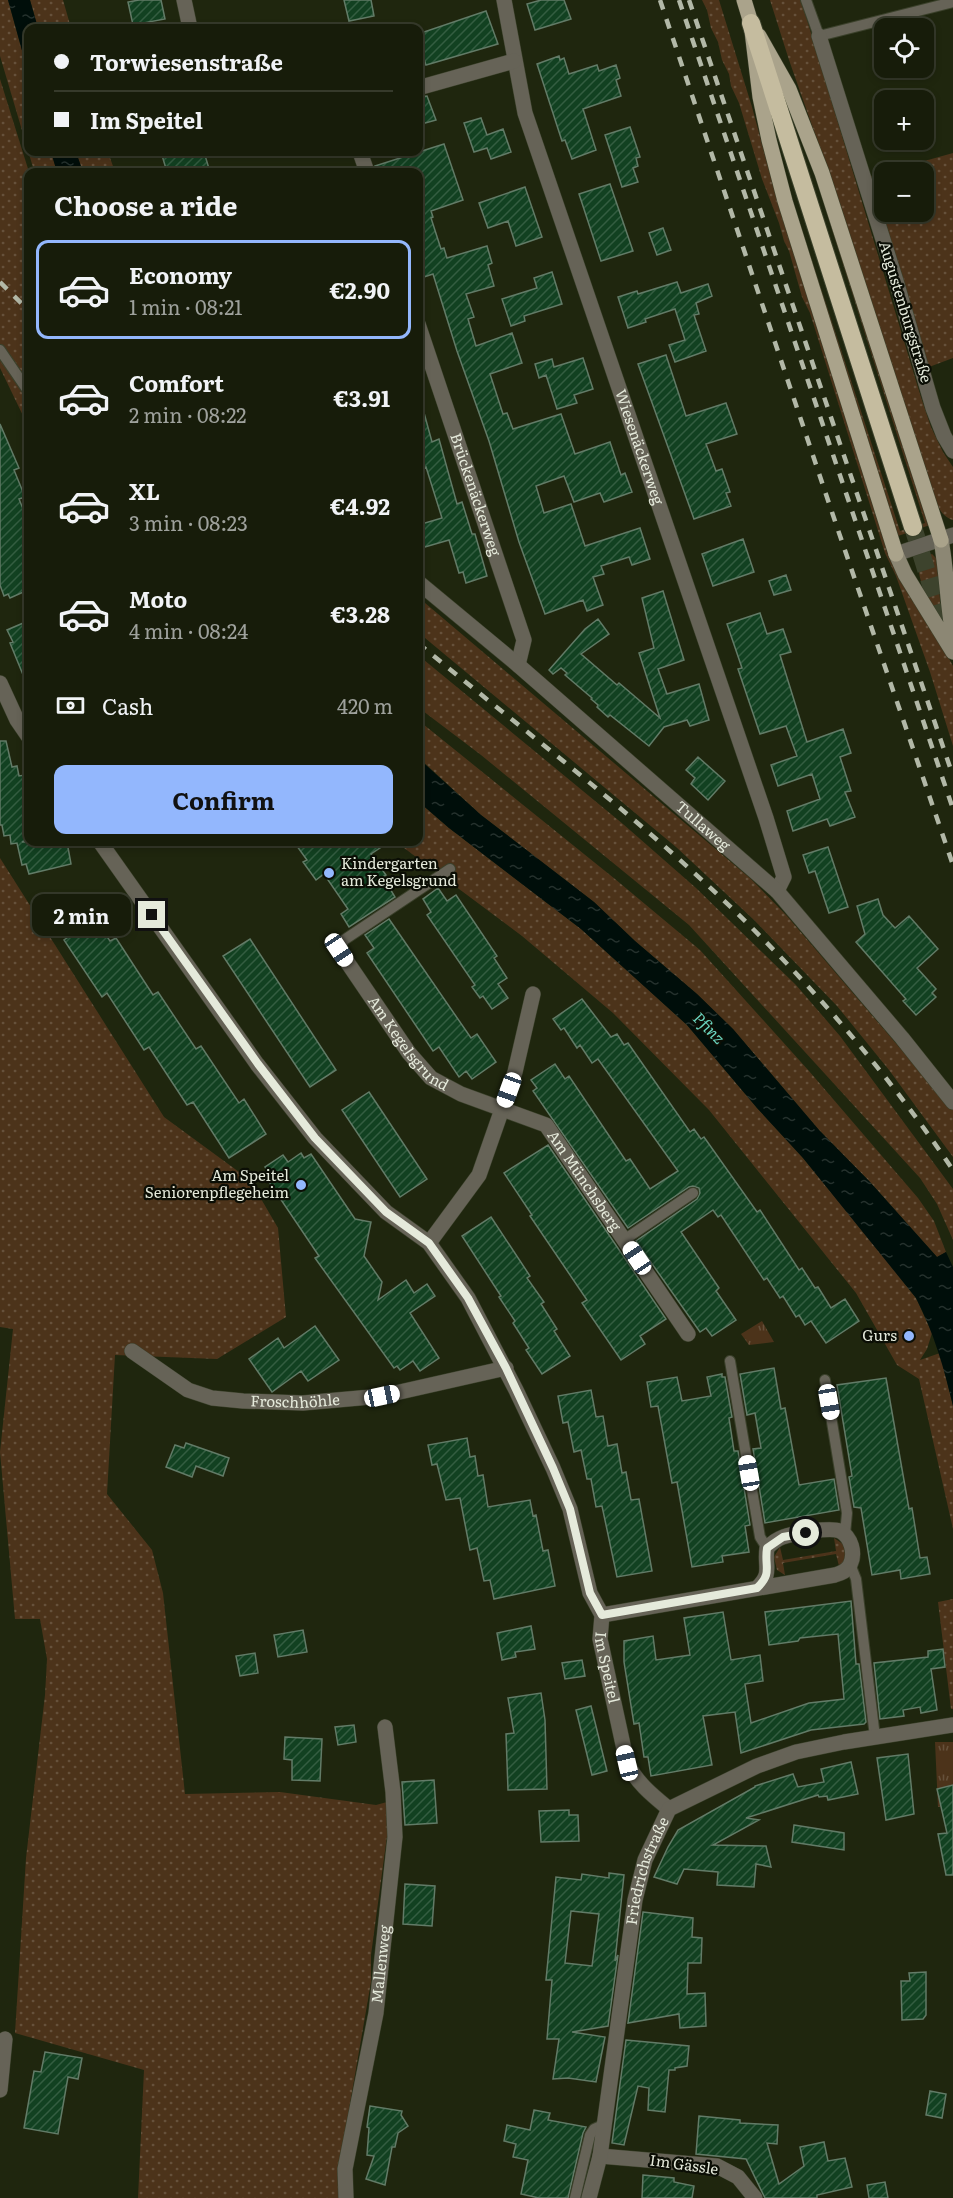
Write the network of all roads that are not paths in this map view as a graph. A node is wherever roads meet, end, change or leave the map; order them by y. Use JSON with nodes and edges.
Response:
{"nodes":[{"id":1,"x":184,"y":0,"type":"edge"},
{"id":2,"x":504,"y":0,"type":"edge"},
{"id":3,"x":744,"y":0,"type":"edge"},
{"id":4,"x":806,"y":0,"type":"edge"},
{"id":5,"x":953,"y":2,"type":"edge"},
{"id":6,"x":751,"y":23,"type":"junction"},
{"id":7,"x":189,"y":24,"type":"edge"},
{"id":8,"x":819,"y":36,"type":"junction"},
{"id":9,"x":514,"y":61,"type":"junction"},
{"id":10,"x":423,"y":87,"type":"edge"},
{"id":11,"x":423,"y":339,"type":"edge"},
{"id":12,"x":0,"y":350,"type":"edge"},
{"id":13,"x":24,"y":385,"type":"edge"},
{"id":14,"x":953,"y":451,"type":"edge"},
{"id":15,"x":913,"y":527,"type":"tunnel mouth"},
{"id":16,"x":947,"y":537,"type":"edge"},
{"id":17,"x":896,"y":554,"type":"junction"},
{"id":18,"x":423,"y":586,"type":"edge"},
{"id":19,"x":953,"y":635,"type":"edge"},
{"id":20,"x":953,"y":652,"type":"edge"},
{"id":21,"x":518,"y":665,"type":"junction"},
{"id":22,"x":0,"y":683,"type":"edge"},
{"id":23,"x":24,"y":730,"type":"edge"},
{"id":24,"x":103,"y":846,"type":"edge"},
{"id":25,"x":450,"y":869,"type":"dead end"},
{"id":26,"x":777,"y":891,"type":"junction"},
{"id":27,"x":339,"y":950,"type":"joint"},
{"id":28,"x":533,"y":994,"type":"dead end"},
{"id":29,"x":953,"y":1102,"type":"edge"},
{"id":30,"x":502,"y":1108,"type":"junction"},
{"id":31,"x":693,"y":1193,"type":"dead end"},
{"id":32,"x":624,"y":1240,"type":"junction"},
{"id":33,"x":429,"y":1243,"type":"junction"},
{"id":34,"x":688,"y":1334,"type":"dead end"},
{"id":35,"x":132,"y":1351,"type":"dead end"},
{"id":36,"x":730,"y":1362,"type":"dead end"},
{"id":37,"x":506,"y":1368,"type":"junction"},
{"id":38,"x":825,"y":1380,"type":"dead end"},
{"id":39,"x":845,"y":1534,"type":"junction"},
{"id":40,"x":767,"y":1548,"type":"junction"},
{"id":41,"x":850,"y":1564,"type":"junction"},
{"id":42,"x":757,"y":1588,"type":"junction"},
{"id":43,"x":602,"y":1615,"type":"junction"},
{"id":44,"x":953,"y":1725,"type":"edge"},
{"id":45,"x":386,"y":1727,"type":"dead end"},
{"id":46,"x":876,"y":1737,"type":"junction"},
{"id":47,"x":669,"y":1809,"type":"junction"},
{"id":48,"x":5,"y":2039,"type":"dead end"},
{"id":49,"x":0,"y":2090,"type":"edge"},
{"id":50,"x":605,"y":2124,"type":"junction"},
{"id":51,"x":600,"y":2156,"type":"junction"},
{"id":52,"x":346,"y":2198,"type":"edge"},
{"id":53,"x":575,"y":2198,"type":"edge"},
{"id":54,"x":589,"y":2198,"type":"edge"},
{"id":55,"x":755,"y":2198,"type":"edge"}],
"edges":[{"from":1,"to":7,"type":"street"},
{"from":2,"to":9,"type":"street","name":"Wiesenäckerweg"},
{"from":3,"to":6,"type":"main road"},
{"from":4,"to":8,"type":"lane","name":"Augustenburgstraße"},
{"from":5,"to":8,"type":"lane"},
{"from":6,"to":15,"type":"highway"},
{"from":6,"to":16,"type":"main road"},
{"from":6,"to":17,"type":"main road"},
{"from":8,"to":14,"type":"street","name":"Augustenburgstraße"},
{"from":9,"to":10,"type":"street"},
{"from":9,"to":26,"type":"street","name":"Wiesenäckerweg"},
{"from":11,"to":21,"type":"street","name":"Brückenäckerweg"},
{"from":12,"to":13,"type":"lane"},
{"from":16,"to":17,"type":"street"},
{"from":16,"to":19,"type":"street"},
{"from":17,"to":20,"type":"street"},
{"from":18,"to":21,"type":"street","name":"Tullaweg"},
{"from":21,"to":26,"type":"street","name":"Tullaweg"},
{"from":22,"to":23,"type":"street"},
{"from":24,"to":33,"type":"street","name":"Im Speitel"},
{"from":25,"to":27,"type":"lane"},
{"from":26,"to":29,"type":"street","name":"Tullaweg"},
{"from":27,"to":30,"type":"street","name":"Am Kegelsgrund"},
{"from":28,"to":30,"type":"street"},
{"from":30,"to":32,"type":"street","name":"Am Münchsberg"},
{"from":30,"to":33,"type":"street"},
{"from":31,"to":32,"type":"lane"},
{"from":32,"to":34,"type":"street","name":"Am Münchsberg"},
{"from":33,"to":37,"type":"street","name":"Im Speitel"},
{"from":35,"to":37,"type":"street","name":"Froschhöhle"},
{"from":36,"to":40,"type":"lane"},
{"from":37,"to":43,"type":"street","name":"Im Speitel"},
{"from":38,"to":39,"type":"lane"},
{"from":39,"to":40,"type":"street"},
{"from":39,"to":41,"type":"street"},
{"from":40,"to":42,"type":"street"},
{"from":41,"to":42,"type":"street"},
{"from":41,"to":46,"type":"lane"},
{"from":42,"to":43,"type":"street"},
{"from":43,"to":47,"type":"street","name":"Im Speitel"},
{"from":44,"to":46,"type":"street","name":"Friedrichstraße"},
{"from":45,"to":52,"type":"street","name":"Mallenweg"},
{"from":46,"to":47,"type":"street","name":"Friedrichstraße"},
{"from":47,"to":50,"type":"street","name":"Friedrichstraße"},
{"from":48,"to":49,"type":"street"},
{"from":50,"to":51,"type":"street","name":"Friedrichstraße"},
{"from":50,"to":53,"type":"lane"},
{"from":51,"to":54,"type":"street","name":"Friedrichstraße"},
{"from":51,"to":55,"type":"street","name":"Im Gässle"}]}
